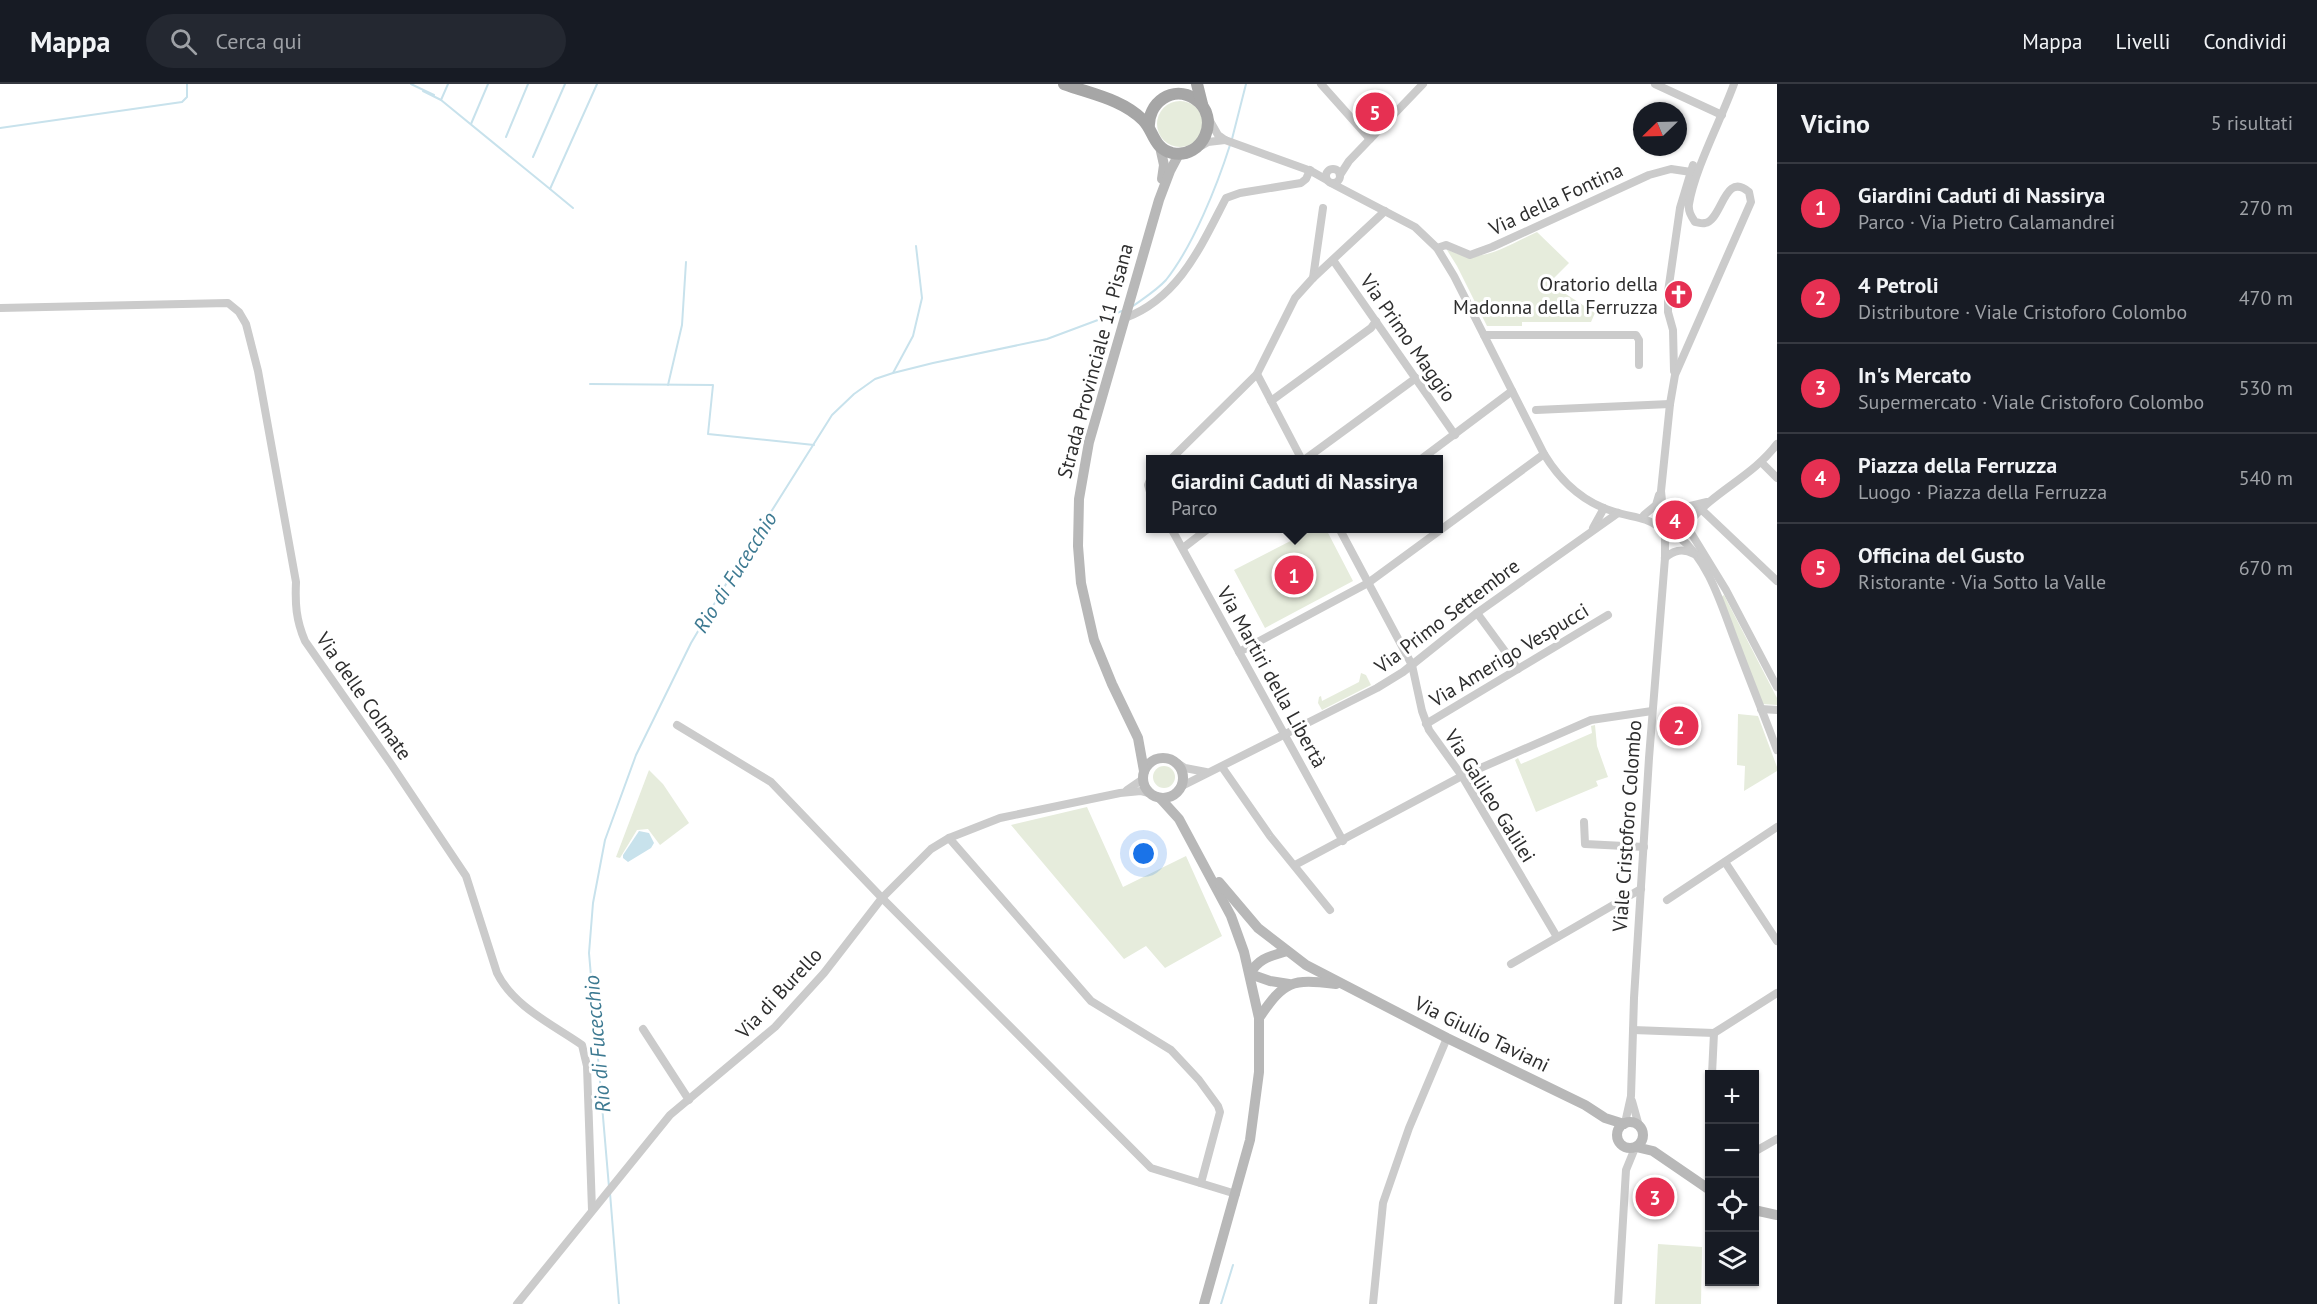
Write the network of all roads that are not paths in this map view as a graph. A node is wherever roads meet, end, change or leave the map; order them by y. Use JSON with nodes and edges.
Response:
{"nodes":[{"id":1,"x":1181,"y":84,"type":"edge"},
{"id":2,"x":1197,"y":84,"type":"edge"},
{"id":3,"x":1321,"y":84,"type":"edge"},
{"id":4,"x":1654,"y":84,"type":"edge"},
{"id":5,"x":1734,"y":84,"type":"edge"},
{"id":6,"x":1072,"y":85,"type":"edge"},
{"id":7,"x":1418,"y":86,"type":"edge"},
{"id":8,"x":1173,"y":94,"type":"junction"},
{"id":9,"x":1161,"y":100,"type":"junction"},
{"id":10,"x":1126,"y":106,"type":"junction"},
{"id":11,"x":1206,"y":113,"type":"junction"},
{"id":12,"x":1722,"y":115,"type":"junction"},
{"id":13,"x":1149,"y":128,"type":"junction"},
{"id":14,"x":1225,"y":140,"type":"junction"},
{"id":15,"x":1370,"y":140,"type":"junction"},
{"id":16,"x":1160,"y":147,"type":"junction"},
{"id":17,"x":1197,"y":148,"type":"junction"},
{"id":18,"x":1179,"y":154,"type":"junction"},
{"id":19,"x":1349,"y":161,"type":"junction"},
{"id":20,"x":1332,"y":169,"type":"junction"},
{"id":21,"x":1310,"y":171,"type":"junction"},
{"id":22,"x":1340,"y":176,"type":"junction"},
{"id":23,"x":1329,"y":181,"type":"junction"},
{"id":24,"x":1352,"y":192,"type":"junction"},
{"id":25,"x":1159,"y":200,"type":"junction"},
{"id":26,"x":1323,"y":208,"type":"dead end"},
{"id":27,"x":1385,"y":211,"type":"junction"},
{"id":28,"x":1437,"y":248,"type":"junction"},
{"id":29,"x":1333,"y":260,"type":"junction"},
{"id":30,"x":1313,"y":278,"type":"junction"},
{"id":31,"x":0,"y":308,"type":"edge"},
{"id":32,"x":1124,"y":321,"type":"junction"},
{"id":33,"x":1376,"y":321,"type":"junction"},
{"id":34,"x":1484,"y":335,"type":"junction"},
{"id":35,"x":1639,"y":365,"type":"dead end"},
{"id":36,"x":1257,"y":374,"type":"junction"},
{"id":37,"x":1674,"y":375,"type":"junction"},
{"id":38,"x":1416,"y":378,"type":"junction"},
{"id":39,"x":1512,"y":391,"type":"junction"},
{"id":40,"x":1270,"y":401,"type":"junction"},
{"id":41,"x":1670,"y":404,"type":"junction"},
{"id":42,"x":1536,"y":410,"type":"dead end"},
{"id":43,"x":1455,"y":435,"type":"junction"},
{"id":44,"x":1777,"y":444,"type":"edge"},
{"id":45,"x":1544,"y":454,"type":"junction"},
{"id":46,"x":1174,"y":455,"type":"edge"},
{"id":47,"x":1301,"y":455,"type":"edge"},
{"id":48,"x":1309,"y":455,"type":"edge"},
{"id":49,"x":1426,"y":455,"type":"edge"},
{"id":50,"x":1761,"y":462,"type":"junction"},
{"id":51,"x":1777,"y":478,"type":"edge"},
{"id":52,"x":1661,"y":491,"type":"junction"},
{"id":53,"x":1708,"y":501,"type":"junction"},
{"id":54,"x":1672,"y":506,"type":"junction"},
{"id":55,"x":1604,"y":508,"type":"junction"},
{"id":56,"x":1682,"y":508,"type":"junction"},
{"id":57,"x":1701,"y":509,"type":"junction"},
{"id":58,"x":1662,"y":512,"type":"junction"},
{"id":59,"x":1618,"y":513,"type":"junction"},
{"id":60,"x":1628,"y":515,"type":"junction"},
{"id":61,"x":1644,"y":515,"type":"junction"},
{"id":62,"x":1689,"y":525,"type":"junction"},
{"id":63,"x":1443,"y":528,"type":"edge"},
{"id":64,"x":1592,"y":530,"type":"junction"},
{"id":65,"x":1662,"y":531,"type":"junction"},
{"id":66,"x":1174,"y":533,"type":"edge"},
{"id":67,"x":1202,"y":533,"type":"edge"},
{"id":68,"x":1342,"y":533,"type":"edge"},
{"id":69,"x":1436,"y":533,"type":"edge"},
{"id":70,"x":1677,"y":537,"type":"junction"},
{"id":71,"x":1182,"y":548,"type":"junction"},
{"id":72,"x":1694,"y":554,"type":"junction"},
{"id":73,"x":1665,"y":558,"type":"junction"},
{"id":74,"x":1777,"y":581,"type":"edge"},
{"id":75,"x":1368,"y":583,"type":"junction"},
{"id":76,"x":1477,"y":613,"type":"junction"},
{"id":77,"x":1608,"y":615,"type":"dead end"},
{"id":78,"x":1239,"y":652,"type":"junction"},
{"id":79,"x":1412,"y":665,"type":"junction"},
{"id":80,"x":1518,"y":669,"type":"junction"},
{"id":81,"x":1777,"y":687,"type":"edge"},
{"id":82,"x":1761,"y":710,"type":"junction"},
{"id":83,"x":1777,"y":710,"type":"edge"},
{"id":84,"x":1652,"y":711,"type":"junction"},
{"id":85,"x":677,"y":724,"type":"dead end"},
{"id":86,"x":1426,"y":724,"type":"junction"},
{"id":87,"x":1284,"y":735,"type":"junction"},
{"id":88,"x":1138,"y":738,"type":"junction"},
{"id":89,"x":1777,"y":750,"type":"edge"},
{"id":90,"x":1161,"y":758,"type":"junction"},
{"id":91,"x":1174,"y":761,"type":"junction"},
{"id":92,"x":1222,"y":767,"type":"junction"},
{"id":93,"x":1207,"y":772,"type":"junction"},
{"id":94,"x":1143,"y":775,"type":"junction"},
{"id":95,"x":1462,"y":776,"type":"junction"},
{"id":96,"x":1180,"y":788,"type":"junction"},
{"id":97,"x":1120,"y":793,"type":"junction"},
{"id":98,"x":1149,"y":793,"type":"junction"},
{"id":99,"x":1160,"y":798,"type":"junction"},
{"id":100,"x":1179,"y":819,"type":"junction"},
{"id":101,"x":1584,"y":822,"type":"dead end"},
{"id":102,"x":1777,"y":827,"type":"edge"},
{"id":103,"x":949,"y":838,"type":"junction"},
{"id":104,"x":1343,"y":841,"type":"junction"},
{"id":105,"x":1644,"y":847,"type":"junction"},
{"id":106,"x":1203,"y":861,"type":"junction"},
{"id":107,"x":1725,"y":862,"type":"junction"},
{"id":108,"x":1295,"y":866,"type":"junction"},
{"id":109,"x":1641,"y":889,"type":"junction"},
{"id":110,"x":882,"y":898,"type":"junction"},
{"id":111,"x":1666,"y":900,"type":"dead end"},
{"id":112,"x":1330,"y":910,"type":"dead end"},
{"id":113,"x":1557,"y":938,"type":"junction"},
{"id":114,"x":1777,"y":941,"type":"edge"},
{"id":115,"x":1287,"y":951,"type":"junction"},
{"id":116,"x":1511,"y":964,"type":"dead end"},
{"id":117,"x":1250,"y":974,"type":"junction"},
{"id":118,"x":1289,"y":984,"type":"junction"},
{"id":119,"x":1342,"y":985,"type":"junction"},
{"id":120,"x":1777,"y":993,"type":"edge"},
{"id":121,"x":1259,"y":1018,"type":"junction"},
{"id":122,"x":643,"y":1029,"type":"dead end"},
{"id":123,"x":1633,"y":1030,"type":"junction"},
{"id":124,"x":1714,"y":1033,"type":"junction"},
{"id":125,"x":1447,"y":1038,"type":"junction"},
{"id":126,"x":1712,"y":1070,"type":"edge"},
{"id":127,"x":1631,"y":1096,"type":"junction"},
{"id":128,"x":689,"y":1100,"type":"junction"},
{"id":129,"x":1605,"y":1118,"type":"junction"},
{"id":130,"x":1624,"y":1124,"type":"junction"},
{"id":131,"x":1641,"y":1131,"type":"junction"},
{"id":132,"x":1618,"y":1139,"type":"junction"},
{"id":133,"x":1777,"y":1139,"type":"edge"},
{"id":134,"x":1636,"y":1147,"type":"junction"},
{"id":135,"x":1759,"y":1150,"type":"edge"},
{"id":136,"x":1653,"y":1151,"type":"junction"},
{"id":137,"x":1201,"y":1184,"type":"junction"},
{"id":138,"x":1705,"y":1187,"type":"edge"},
{"id":139,"x":1236,"y":1194,"type":"junction"},
{"id":140,"x":592,"y":1210,"type":"junction"},
{"id":141,"x":1759,"y":1211,"type":"edge"},
{"id":142,"x":1777,"y":1215,"type":"edge"},
{"id":143,"x":517,"y":1304,"type":"edge"},
{"id":144,"x":1204,"y":1304,"type":"edge"},
{"id":145,"x":1373,"y":1304,"type":"edge"},
{"id":146,"x":1618,"y":1304,"type":"edge"}],
"edges":[{"from":1,"to":8,"type":"main road"},
{"from":2,"to":11,"type":"main road"},
{"from":3,"to":15,"type":"street"},
{"from":4,"to":12,"type":"street"},
{"from":5,"to":12,"type":"street"},
{"from":6,"to":10,"type":"main road"},
{"from":7,"to":15,"type":"street"},
{"from":8,"to":9,"type":"main road"},
{"from":8,"to":11,"type":"main road"},
{"from":9,"to":10,"type":"main road"},
{"from":9,"to":13,"type":"main road"},
{"from":10,"to":13,"type":"main road"},
{"from":11,"to":14,"type":"street"},
{"from":11,"to":17,"type":"main road"},
{"from":12,"to":37,"type":"street"},
{"from":13,"to":16,"type":"main road"},
{"from":14,"to":17,"type":"street"},
{"from":14,"to":21,"type":"street"},
{"from":15,"to":19,"type":"street"},
{"from":16,"to":18,"type":"main road"},
{"from":16,"to":25,"type":"main road","name":"Strada Provinciale 11 Pisana"},
{"from":17,"to":18,"type":"main road"},
{"from":18,"to":25,"type":"main road","name":"Strada Provinciale 11 Pisana"},
{"from":19,"to":20,"type":"street"},
{"from":19,"to":22,"type":"street"},
{"from":20,"to":21,"type":"street"},
{"from":20,"to":22,"type":"street"},
{"from":20,"to":23,"type":"street"},
{"from":21,"to":23,"type":"street"},
{"from":21,"to":32,"type":"street"},
{"from":22,"to":23,"type":"street"},
{"from":22,"to":24,"type":"street"},
{"from":23,"to":24,"type":"street"},
{"from":24,"to":27,"type":"street"},
{"from":25,"to":32,"type":"main road","name":"Strada Provinciale 11 Pisana"},
{"from":26,"to":30,"type":"street"},
{"from":27,"to":28,"type":"street"},
{"from":27,"to":29,"type":"street"},
{"from":28,"to":34,"type":"street"},
{"from":28,"to":37,"type":"street","name":"Via della Fontina"},
{"from":29,"to":30,"type":"street"},
{"from":29,"to":33,"type":"street","name":"Via Primo Maggio"},
{"from":30,"to":36,"type":"street"},
{"from":31,"to":140,"type":"street","name":"Via delle Colmate"},
{"from":32,"to":88,"type":"main road","name":"Strada Provinciale 11 Pisana"},
{"from":33,"to":38,"type":"street","name":"Via Primo Maggio"},
{"from":33,"to":40,"type":"street"},
{"from":34,"to":35,"type":"street"},
{"from":34,"to":39,"type":"street"},
{"from":36,"to":40,"type":"street"},
{"from":36,"to":46,"type":"street"},
{"from":37,"to":41,"type":"street"},
{"from":38,"to":43,"type":"street","name":"Via Primo Maggio"},
{"from":38,"to":48,"type":"street"},
{"from":39,"to":43,"type":"street"},
{"from":39,"to":45,"type":"street"},
{"from":40,"to":47,"type":"street"},
{"from":41,"to":42,"type":"street"},
{"from":41,"to":52,"type":"street"},
{"from":43,"to":49,"type":"street"},
{"from":44,"to":50,"type":"street"},
{"from":45,"to":55,"type":"street"},
{"from":45,"to":63,"type":"street"},
{"from":50,"to":51,"type":"street"},
{"from":50,"to":53,"type":"street"},
{"from":52,"to":54,"type":"street"},
{"from":52,"to":58,"type":"street"},
{"from":52,"to":61,"type":"street"},
{"from":53,"to":56,"type":"street"},
{"from":53,"to":57,"type":"street"},
{"from":54,"to":56,"type":"street"},
{"from":54,"to":58,"type":"street"},
{"from":55,"to":59,"type":"street"},
{"from":55,"to":64,"type":"street","name":"Via Primo Settembre"},
{"from":56,"to":62,"type":"street"},
{"from":57,"to":62,"type":"street"},
{"from":57,"to":74,"type":"street"},
{"from":58,"to":61,"type":"street"},
{"from":58,"to":65,"type":"street"},
{"from":59,"to":60,"type":"street"},
{"from":59,"to":64,"type":"street","name":"Via Primo Settembre"},
{"from":60,"to":61,"type":"street"},
{"from":60,"to":65,"type":"street"},
{"from":62,"to":70,"type":"street"},
{"from":62,"to":81,"type":"street"},
{"from":64,"to":76,"type":"street","name":"Via Primo Settembre"},
{"from":65,"to":70,"type":"street"},
{"from":65,"to":73,"type":"street","name":"Viale Cristoforo Colombo"},
{"from":66,"to":71,"type":"street","name":"Via Martiri della Libertà"},
{"from":67,"to":71,"type":"street"},
{"from":68,"to":75,"type":"street","name":"Via Galileo Galilei"},
{"from":69,"to":75,"type":"street"},
{"from":70,"to":72,"type":"street"},
{"from":70,"to":73,"type":"street","name":"Viale Cristoforo Colombo"},
{"from":71,"to":78,"type":"street","name":"Via Martiri della Libertà"},
{"from":72,"to":73,"type":"street"},
{"from":72,"to":82,"type":"street"},
{"from":73,"to":84,"type":"street","name":"Viale Cristoforo Colombo"},
{"from":75,"to":78,"type":"street"},
{"from":75,"to":79,"type":"street","name":"Via Galileo Galilei"},
{"from":76,"to":79,"type":"street","name":"Via Primo Settembre"},
{"from":76,"to":80,"type":"street"},
{"from":77,"to":80,"type":"street","name":"Via Amerigo Vespucci"},
{"from":78,"to":87,"type":"street","name":"Via Martiri della Libertà"},
{"from":79,"to":86,"type":"street","name":"Via Galileo Galilei"},
{"from":79,"to":87,"type":"street","name":"Via Primo Settembre"},
{"from":80,"to":86,"type":"street","name":"Via Amerigo Vespucci"},
{"from":82,"to":83,"type":"street"},
{"from":82,"to":89,"type":"street"},
{"from":84,"to":95,"type":"street"},
{"from":84,"to":105,"type":"street","name":"Viale Cristoforo Colombo"},
{"from":85,"to":110,"type":"street"},
{"from":86,"to":95,"type":"street","name":"Via Galileo Galilei"},
{"from":87,"to":92,"type":"street"},
{"from":87,"to":104,"type":"street","name":"Via Martiri della Libertà"},
{"from":88,"to":90,"type":"main road","name":"Strada Provinciale 11 Pisana"},
{"from":88,"to":94,"type":"main road","name":"Strada Provinciale 11 Pisana"},
{"from":90,"to":91,"type":"main road","name":"Strada Provinciale 11 Pisana"},
{"from":90,"to":94,"type":"main road"},
{"from":91,"to":93,"type":"street"},
{"from":91,"to":96,"type":"main road"},
{"from":92,"to":93,"type":"street"},
{"from":92,"to":108,"type":"street"},
{"from":93,"to":96,"type":"street"},
{"from":94,"to":97,"type":"street","name":"Via di Burello"},
{"from":94,"to":98,"type":"main road","name":"Strada Provinciale 11 Pisana"},
{"from":95,"to":104,"type":"street"},
{"from":95,"to":113,"type":"street","name":"Via Galileo Galilei"},
{"from":96,"to":99,"type":"main road"},
{"from":96,"to":100,"type":"main road"},
{"from":97,"to":98,"type":"street","name":"Via di Burello"},
{"from":97,"to":103,"type":"street","name":"Via di Burello"},
{"from":98,"to":99,"type":"main road"},
{"from":99,"to":100,"type":"main road"},
{"from":100,"to":106,"type":"main road"},
{"from":101,"to":105,"type":"street"},
{"from":102,"to":107,"type":"street"},
{"from":103,"to":110,"type":"street","name":"Via di Burello"},
{"from":103,"to":137,"type":"street"},
{"from":104,"to":108,"type":"street"},
{"from":105,"to":109,"type":"street","name":"Viale Cristoforo Colombo"},
{"from":106,"to":115,"type":"main road","name":"Via Giulio Taviani"},
{"from":106,"to":117,"type":"main road"},
{"from":107,"to":111,"type":"street"},
{"from":107,"to":114,"type":"street"},
{"from":108,"to":112,"type":"street"},
{"from":109,"to":113,"type":"street"},
{"from":109,"to":123,"type":"street","name":"Viale Cristoforo Colombo"},
{"from":110,"to":128,"type":"street","name":"Via di Burello"},
{"from":110,"to":137,"type":"street"},
{"from":113,"to":116,"type":"street"},
{"from":115,"to":117,"type":"main road"},
{"from":115,"to":119,"type":"main road","name":"Via Giulio Taviani"},
{"from":117,"to":118,"type":"main road","name":"Via Giulio Taviani"},
{"from":117,"to":121,"type":"main road"},
{"from":118,"to":119,"type":"main road","name":"Via Giulio Taviani"},
{"from":118,"to":121,"type":"main road"},
{"from":119,"to":125,"type":"main road","name":"Via Giulio Taviani"},
{"from":120,"to":124,"type":"street"},
{"from":121,"to":139,"type":"main road"},
{"from":122,"to":128,"type":"street"},
{"from":123,"to":124,"type":"street"},
{"from":123,"to":127,"type":"street","name":"Viale Cristoforo Colombo"},
{"from":124,"to":126,"type":"street"},
{"from":125,"to":129,"type":"main road","name":"Via Giulio Taviani"},
{"from":125,"to":145,"type":"street"},
{"from":127,"to":130,"type":"street","name":"Viale Cristoforo Colombo"},
{"from":127,"to":131,"type":"street","name":"Viale Cristoforo Colombo"},
{"from":128,"to":140,"type":"street","name":"Via di Burello"},
{"from":129,"to":130,"type":"main road","name":"Via Giulio Taviani"},
{"from":129,"to":132,"type":"main road","name":"Via Giulio Taviani"},
{"from":130,"to":131,"type":"main road"},
{"from":130,"to":132,"type":"main road","name":"Viale Cristoforo Colombo"},
{"from":131,"to":134,"type":"main road"},
{"from":131,"to":136,"type":"main road"},
{"from":132,"to":134,"type":"main road"},
{"from":133,"to":135,"type":"street"},
{"from":134,"to":136,"type":"main road"},
{"from":134,"to":146,"type":"street"},
{"from":136,"to":138,"type":"main road"},
{"from":137,"to":139,"type":"street"},
{"from":139,"to":144,"type":"main road"},
{"from":140,"to":143,"type":"street","name":"Via di Burello"},
{"from":141,"to":142,"type":"main road"}]}
